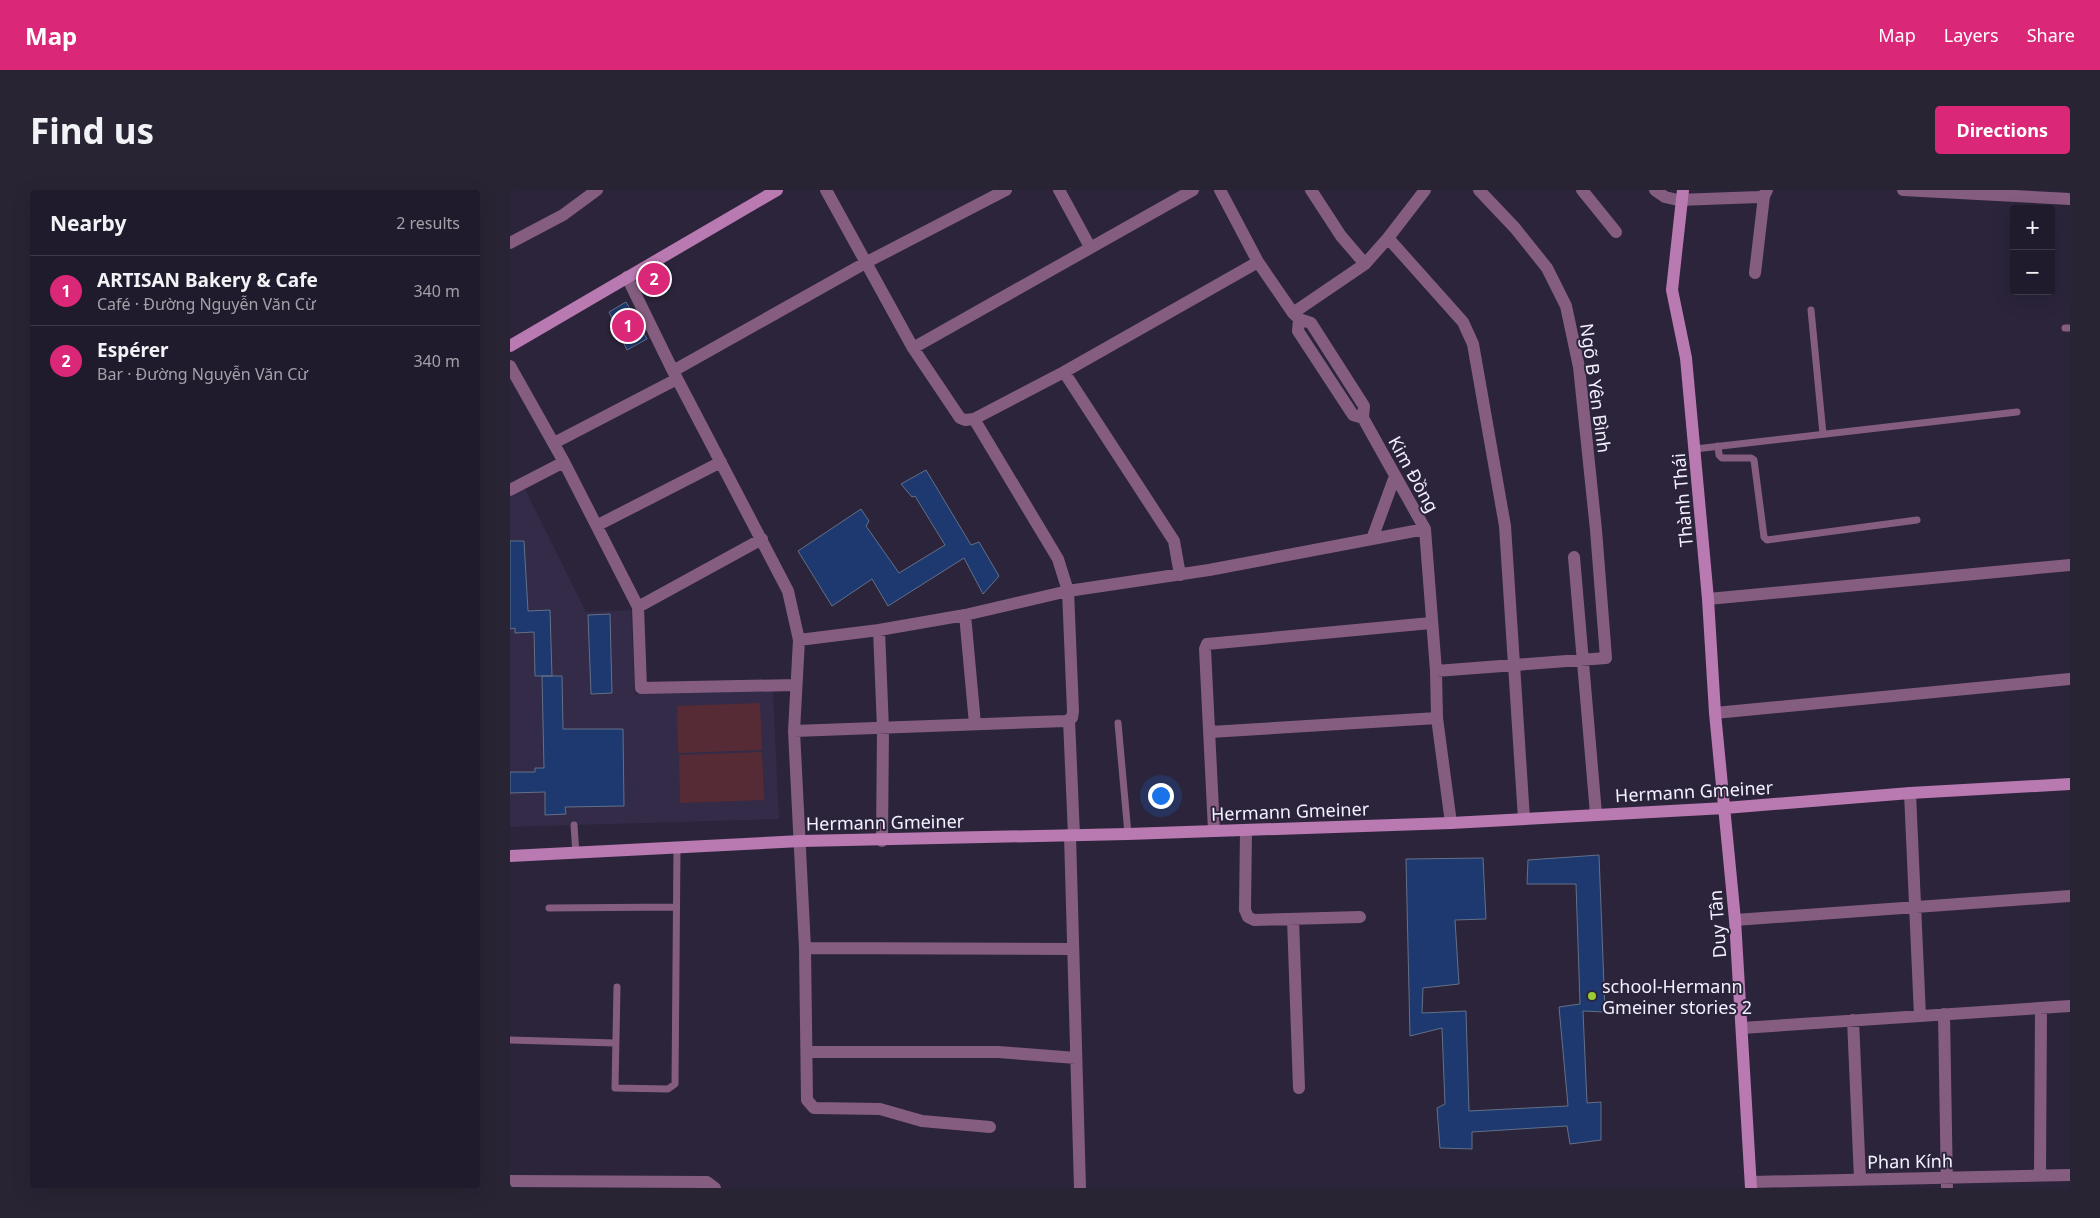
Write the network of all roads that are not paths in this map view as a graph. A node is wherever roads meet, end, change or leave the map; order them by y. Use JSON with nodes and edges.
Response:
{"nodes":[{"id":1,"x":597,"y":190,"type":"edge"},
{"id":2,"x":777,"y":190,"type":"edge"},
{"id":3,"x":826,"y":190,"type":"edge"},
{"id":4,"x":1006,"y":190,"type":"edge"},
{"id":5,"x":1059,"y":190,"type":"edge"},
{"id":6,"x":1193,"y":190,"type":"edge"},
{"id":7,"x":1220,"y":190,"type":"edge"},
{"id":8,"x":1311,"y":190,"type":"edge"},
{"id":9,"x":1479,"y":190,"type":"edge"},
{"id":10,"x":1582,"y":190,"type":"edge"},
{"id":11,"x":1655,"y":190,"type":"edge"},
{"id":12,"x":1903,"y":190,"type":"edge"},
{"id":13,"x":1925,"y":191,"type":"edge"},
{"id":14,"x":1420,"y":192,"type":"edge"},
{"id":15,"x":1765,"y":193,"type":"edge"},
{"id":16,"x":2018,"y":194,"type":"edge"},
{"id":17,"x":1683,"y":195,"type":"edge"},
{"id":18,"x":2070,"y":199,"type":"edge"},
{"id":19,"x":1616,"y":232,"type":"dead end"},
{"id":20,"x":1388,"y":238,"type":"junction"},
{"id":21,"x":510,"y":243,"type":"edge"},
{"id":22,"x":1090,"y":247,"type":"junction"},
{"id":23,"x":868,"y":262,"type":"junction"},
{"id":24,"x":1258,"y":262,"type":"junction"},
{"id":25,"x":1365,"y":264,"type":"junction"},
{"id":26,"x":1755,"y":273,"type":"dead end"},
{"id":27,"x":627,"y":277,"type":"junction"},
{"id":28,"x":1811,"y":310,"type":"dead end"},
{"id":29,"x":1296,"y":316,"type":"junction"},
{"id":30,"x":510,"y":346,"type":"edge"},
{"id":31,"x":913,"y":348,"type":"junction"},
{"id":32,"x":1332,"y":355,"type":"junction"},
{"id":33,"x":1318,"y":364,"type":"junction"},
{"id":34,"x":510,"y":366,"type":"edge"},
{"id":35,"x":1064,"y":372,"type":"junction"},
{"id":36,"x":675,"y":375,"type":"junction"},
{"id":37,"x":2016,"y":412,"type":"dead end"},
{"id":38,"x":1363,"y":418,"type":"junction"},
{"id":39,"x":974,"y":419,"type":"junction"},
{"id":40,"x":1823,"y":434,"type":"junction"},
{"id":41,"x":554,"y":443,"type":"junction"},
{"id":42,"x":1718,"y":446,"type":"junction"},
{"id":43,"x":1695,"y":449,"type":"junction"},
{"id":44,"x":564,"y":462,"type":"junction"},
{"id":45,"x":721,"y":462,"type":"junction"},
{"id":46,"x":1395,"y":476,"type":"junction"},
{"id":47,"x":510,"y":490,"type":"edge"},
{"id":48,"x":1917,"y":520,"type":"dead end"},
{"id":49,"x":598,"y":525,"type":"junction"},
{"id":50,"x":1425,"y":530,"type":"junction"},
{"id":51,"x":762,"y":539,"type":"junction"},
{"id":52,"x":1372,"y":539,"type":"junction"},
{"id":53,"x":1574,"y":557,"type":"dead end"},
{"id":54,"x":2070,"y":565,"type":"edge"},
{"id":55,"x":1180,"y":575,"type":"junction"},
{"id":56,"x":1068,"y":591,"type":"junction"},
{"id":57,"x":1708,"y":599,"type":"junction"},
{"id":58,"x":638,"y":607,"type":"junction"},
{"id":59,"x":965,"y":615,"type":"junction"},
{"id":60,"x":1431,"y":623,"type":"junction"},
{"id":61,"x":879,"y":630,"type":"junction"},
{"id":62,"x":799,"y":640,"type":"junction"},
{"id":63,"x":1584,"y":660,"type":"junction"},
{"id":64,"x":1514,"y":665,"type":"junction"},
{"id":65,"x":1436,"y":671,"type":"junction"},
{"id":66,"x":2070,"y":679,"type":"edge"},
{"id":67,"x":796,"y":685,"type":"junction"},
{"id":68,"x":1715,"y":713,"type":"junction"},
{"id":69,"x":1437,"y":718,"type":"junction"},
{"id":70,"x":1069,"y":720,"type":"junction"},
{"id":71,"x":975,"y":724,"type":"junction"},
{"id":72,"x":1118,"y":724,"type":"dead end"},
{"id":73,"x":883,"y":729,"type":"junction"},
{"id":74,"x":794,"y":731,"type":"junction"},
{"id":75,"x":1210,"y":732,"type":"junction"},
{"id":76,"x":2070,"y":784,"type":"edge"},
{"id":77,"x":1910,"y":794,"type":"junction"},
{"id":78,"x":1725,"y":808,"type":"junction"},
{"id":79,"x":1596,"y":814,"type":"junction"},
{"id":80,"x":1524,"y":819,"type":"junction"},
{"id":81,"x":1451,"y":823,"type":"junction"},
{"id":82,"x":574,"y":825,"type":"dead end"},
{"id":83,"x":1214,"y":830,"type":"junction"},
{"id":84,"x":1246,"y":830,"type":"junction"},
{"id":85,"x":1128,"y":834,"type":"junction"},
{"id":86,"x":1072,"y":835,"type":"junction"},
{"id":87,"x":801,"y":841,"type":"junction"},
{"id":88,"x":882,"y":841,"type":"junction"},
{"id":89,"x":677,"y":848,"type":"junction"},
{"id":90,"x":576,"y":854,"type":"junction"},
{"id":91,"x":510,"y":856,"type":"edge"},
{"id":92,"x":2070,"y":896,"type":"edge"},
{"id":93,"x":676,"y":907,"type":"junction"},
{"id":94,"x":549,"y":908,"type":"dead end"},
{"id":95,"x":1915,"y":908,"type":"junction"},
{"id":96,"x":1360,"y":916,"type":"dead end"},
{"id":97,"x":1293,"y":919,"type":"junction"},
{"id":98,"x":1735,"y":920,"type":"junction"},
{"id":99,"x":805,"y":948,"type":"junction"},
{"id":100,"x":1073,"y":949,"type":"junction"},
{"id":101,"x":617,"y":987,"type":"dead end"},
{"id":102,"x":2070,"y":1006,"type":"edge"},
{"id":103,"x":2041,"y":1008,"type":"junction"},
{"id":104,"x":1944,"y":1014,"type":"junction"},
{"id":105,"x":1920,"y":1016,"type":"junction"},
{"id":106,"x":1854,"y":1020,"type":"junction"},
{"id":107,"x":1742,"y":1028,"type":"junction"},
{"id":108,"x":510,"y":1040,"type":"edge"},
{"id":109,"x":615,"y":1043,"type":"junction"},
{"id":110,"x":807,"y":1052,"type":"junction"},
{"id":111,"x":1076,"y":1058,"type":"junction"},
{"id":112,"x":1299,"y":1088,"type":"dead end"},
{"id":113,"x":990,"y":1127,"type":"dead end"},
{"id":114,"x":2070,"y":1175,"type":"edge"},
{"id":115,"x":2040,"y":1176,"type":"junction"},
{"id":116,"x":1860,"y":1179,"type":"junction"},
{"id":117,"x":510,"y":1181,"type":"edge"},
{"id":118,"x":1947,"y":1183,"type":"edge"},
{"id":119,"x":1751,"y":1185,"type":"edge"},
{"id":120,"x":715,"y":1188,"type":"edge"},
{"id":121,"x":1080,"y":1188,"type":"edge"}],
"edges":[{"from":1,"to":21,"type":"street"},
{"from":2,"to":27,"type":"street"},
{"from":3,"to":23,"type":"street"},
{"from":4,"to":23,"type":"street"},
{"from":5,"to":22,"type":"street"},
{"from":6,"to":22,"type":"street"},
{"from":7,"to":24,"type":"street","name":"Kim Đồng"},
{"from":8,"to":25,"type":"street"},
{"from":9,"to":63,"type":"street","name":"Ngõ B Yên Bình"},
{"from":10,"to":19,"type":"street"},
{"from":11,"to":17,"type":"street"},
{"from":12,"to":13,"type":"street"},
{"from":13,"to":16,"type":"street"},
{"from":14,"to":20,"type":"street"},
{"from":15,"to":17,"type":"street"},
{"from":15,"to":26,"type":"street"},
{"from":16,"to":18,"type":"street"},
{"from":17,"to":43,"type":"street","name":"Thành Thái"},
{"from":20,"to":25,"type":"street"},
{"from":20,"to":64,"type":"street"},
{"from":22,"to":31,"type":"street"},
{"from":23,"to":31,"type":"street"},
{"from":23,"to":36,"type":"street"},
{"from":24,"to":29,"type":"street","name":"Kim Đồng"},
{"from":24,"to":35,"type":"street"},
{"from":25,"to":29,"type":"street"},
{"from":27,"to":30,"type":"street"},
{"from":27,"to":36,"type":"street"},
{"from":28,"to":40,"type":"lane"},
{"from":29,"to":32,"type":"street"},
{"from":29,"to":33,"type":"street","name":"Kim Đồng"},
{"from":31,"to":39,"type":"street"},
{"from":32,"to":33,"type":"street"},
{"from":32,"to":38,"type":"street"},
{"from":33,"to":38,"type":"street","name":"Kim Đồng"},
{"from":34,"to":41,"type":"street"},
{"from":35,"to":39,"type":"street"},
{"from":35,"to":55,"type":"street"},
{"from":36,"to":41,"type":"street"},
{"from":36,"to":45,"type":"street"},
{"from":37,"to":40,"type":"lane"},
{"from":38,"to":46,"type":"street","name":"Kim Đồng"},
{"from":39,"to":56,"type":"street"},
{"from":40,"to":42,"type":"lane"},
{"from":41,"to":44,"type":"street"},
{"from":42,"to":43,"type":"lane"},
{"from":42,"to":48,"type":"lane"},
{"from":43,"to":57,"type":"street","name":"Thành Thái"},
{"from":44,"to":47,"type":"street"},
{"from":44,"to":49,"type":"street"},
{"from":45,"to":49,"type":"street"},
{"from":45,"to":51,"type":"street"},
{"from":46,"to":50,"type":"street","name":"Kim Đồng"},
{"from":46,"to":52,"type":"street"},
{"from":49,"to":58,"type":"street"},
{"from":50,"to":52,"type":"street"},
{"from":50,"to":60,"type":"street","name":"Kim Đồng"},
{"from":51,"to":58,"type":"street"},
{"from":51,"to":62,"type":"street"},
{"from":52,"to":55,"type":"street"},
{"from":53,"to":63,"type":"street"},
{"from":54,"to":57,"type":"street"},
{"from":55,"to":56,"type":"street"},
{"from":56,"to":59,"type":"street"},
{"from":56,"to":70,"type":"street"},
{"from":57,"to":68,"type":"street","name":"Thành Thái"},
{"from":58,"to":67,"type":"street"},
{"from":59,"to":61,"type":"street"},
{"from":59,"to":71,"type":"street"},
{"from":60,"to":65,"type":"street","name":"Kim Đồng"},
{"from":60,"to":75,"type":"street"},
{"from":61,"to":62,"type":"street"},
{"from":61,"to":73,"type":"street"},
{"from":62,"to":67,"type":"street"},
{"from":63,"to":64,"type":"street"},
{"from":63,"to":79,"type":"street"},
{"from":64,"to":65,"type":"street"},
{"from":64,"to":80,"type":"street"},
{"from":65,"to":69,"type":"street","name":"Kim Đồng"},
{"from":66,"to":68,"type":"street"},
{"from":67,"to":74,"type":"street"},
{"from":68,"to":78,"type":"street","name":"Thành Thái"},
{"from":69,"to":75,"type":"street"},
{"from":69,"to":81,"type":"street","name":"Kim Đồng"},
{"from":70,"to":71,"type":"street"},
{"from":70,"to":86,"type":"street"},
{"from":71,"to":73,"type":"street"},
{"from":72,"to":85,"type":"lane"},
{"from":73,"to":74,"type":"street"},
{"from":73,"to":88,"type":"street"},
{"from":74,"to":87,"type":"street"},
{"from":75,"to":83,"type":"street"},
{"from":76,"to":77,"type":"street","name":"Hermann Gmeiner"},
{"from":77,"to":78,"type":"street","name":"Hermann Gmeiner"},
{"from":77,"to":95,"type":"street"},
{"from":78,"to":79,"type":"street","name":"Hermann Gmeiner"},
{"from":78,"to":98,"type":"street","name":"Duy Tân"},
{"from":79,"to":80,"type":"street","name":"Hermann Gmeiner"},
{"from":80,"to":81,"type":"street","name":"Hermann Gmeiner"},
{"from":81,"to":84,"type":"street","name":"Hermann Gmeiner"},
{"from":82,"to":90,"type":"lane"},
{"from":83,"to":84,"type":"street","name":"Hermann Gmeiner"},
{"from":83,"to":85,"type":"street","name":"Hermann Gmeiner"},
{"from":84,"to":97,"type":"street"},
{"from":85,"to":86,"type":"street","name":"Hermann Gmeiner"},
{"from":86,"to":88,"type":"street","name":"Hermann Gmeiner"},
{"from":86,"to":100,"type":"street"},
{"from":87,"to":88,"type":"street","name":"Hermann Gmeiner"},
{"from":87,"to":89,"type":"street","name":"Hermann Gmeiner"},
{"from":87,"to":99,"type":"street"},
{"from":89,"to":90,"type":"street","name":"Hermann Gmeiner"},
{"from":89,"to":93,"type":"lane"},
{"from":90,"to":91,"type":"street","name":"Hermann Gmeiner"},
{"from":92,"to":95,"type":"street"},
{"from":93,"to":94,"type":"lane"},
{"from":93,"to":109,"type":"lane"},
{"from":95,"to":98,"type":"street"},
{"from":95,"to":105,"type":"street"},
{"from":96,"to":97,"type":"street"},
{"from":97,"to":112,"type":"street"},
{"from":98,"to":107,"type":"street","name":"Duy Tân"},
{"from":99,"to":100,"type":"street"},
{"from":99,"to":110,"type":"street"},
{"from":100,"to":111,"type":"street"},
{"from":101,"to":109,"type":"lane"},
{"from":102,"to":103,"type":"street"},
{"from":103,"to":104,"type":"street"},
{"from":103,"to":115,"type":"street"},
{"from":104,"to":105,"type":"street"},
{"from":104,"to":118,"type":"street"},
{"from":105,"to":106,"type":"street"},
{"from":106,"to":107,"type":"street"},
{"from":106,"to":116,"type":"street"},
{"from":107,"to":119,"type":"street","name":"Duy Tân"},
{"from":108,"to":109,"type":"lane"},
{"from":110,"to":111,"type":"street"},
{"from":110,"to":113,"type":"street"},
{"from":111,"to":121,"type":"street"},
{"from":114,"to":115,"type":"street","name":"Phan Kính"},
{"from":115,"to":118,"type":"street","name":"Phan Kính"},
{"from":116,"to":118,"type":"street","name":"Phan Kính"},
{"from":116,"to":119,"type":"street","name":"Phan Kính"},
{"from":117,"to":120,"type":"street"}]}
